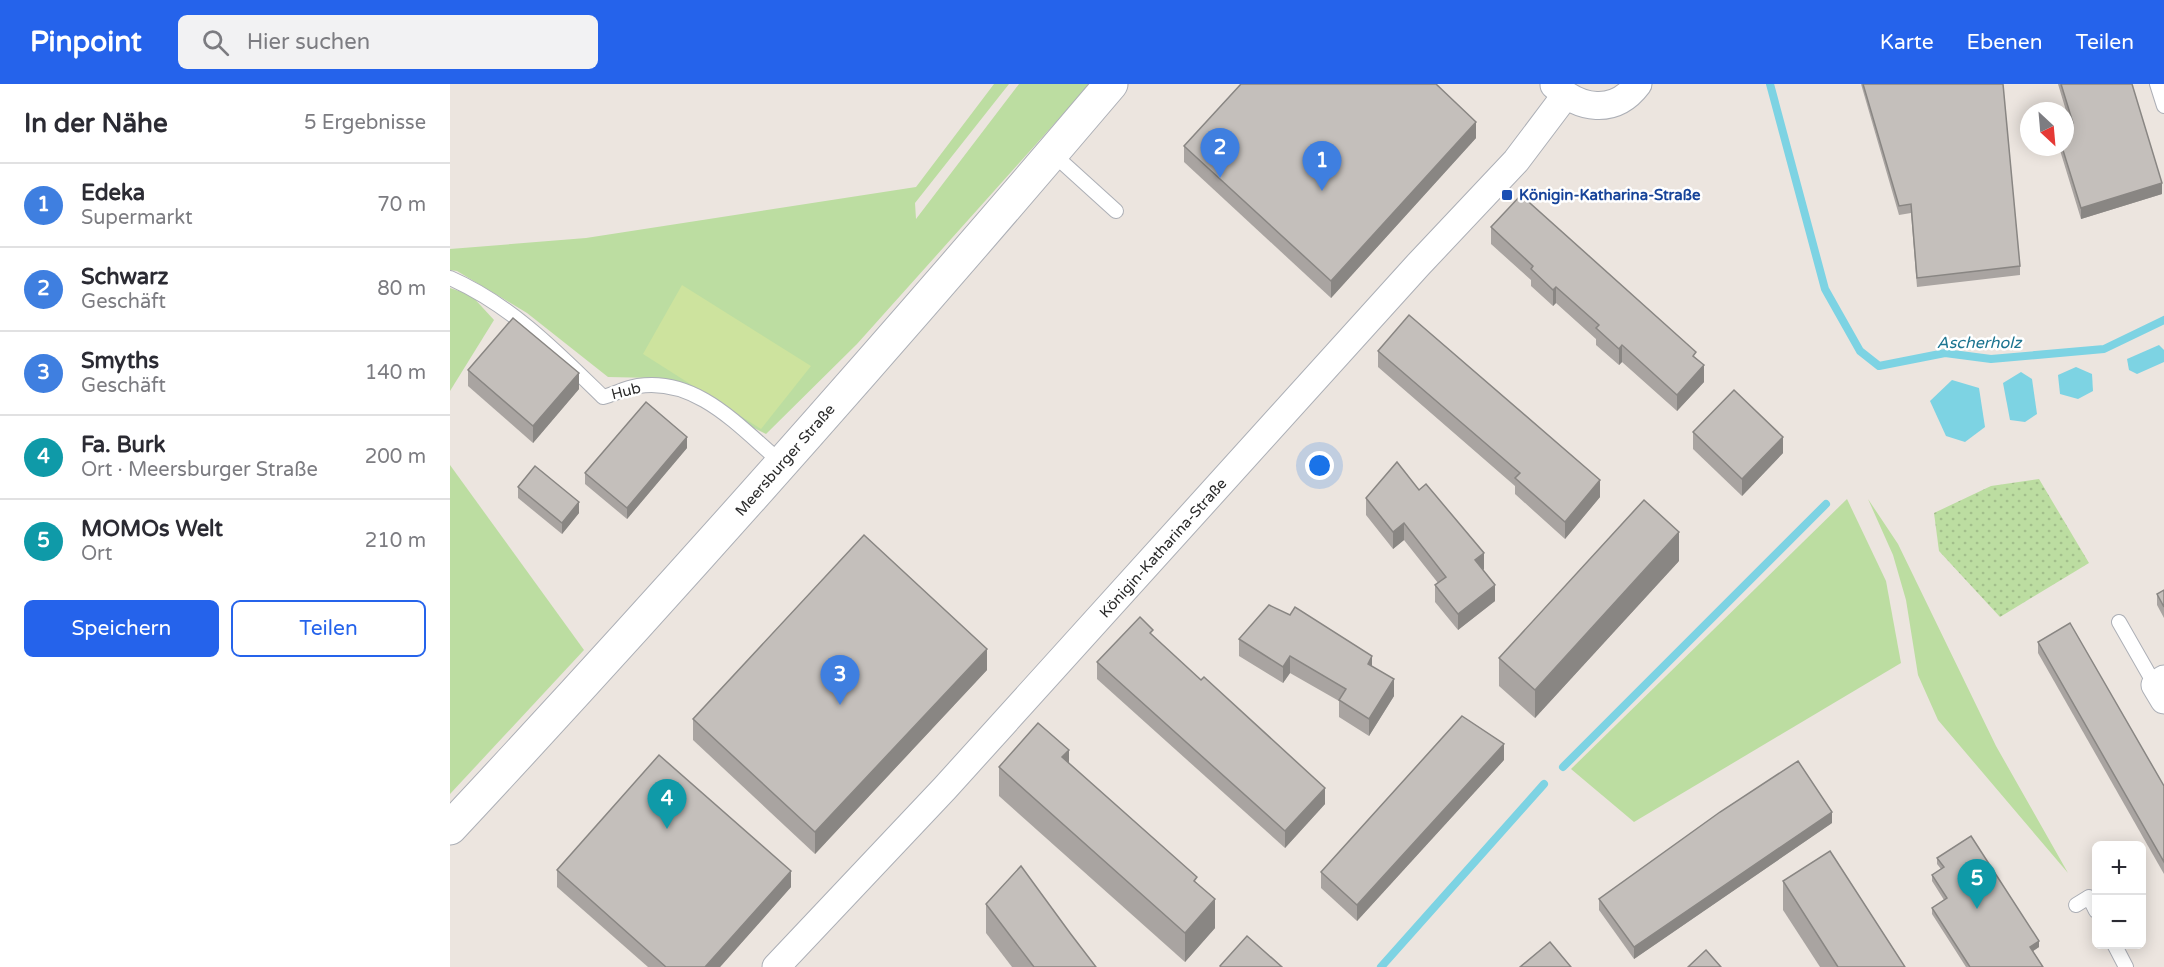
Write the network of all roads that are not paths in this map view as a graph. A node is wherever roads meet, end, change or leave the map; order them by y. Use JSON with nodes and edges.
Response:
{"nodes":[{"id":1,"x":1111,"y":84,"type":"edge"},
{"id":2,"x":1638,"y":84,"type":"edge"},
{"id":3,"x":2157,"y":84,"type":"edge"},
{"id":4,"x":1559,"y":90,"type":"edge"},
{"id":5,"x":2164,"y":106,"type":"edge"},
{"id":6,"x":1052,"y":153,"type":"junction"},
{"id":7,"x":1116,"y":212,"type":"dead end"},
{"id":8,"x":450,"y":278,"type":"edge"},
{"id":9,"x":782,"y":463,"type":"junction"},
{"id":10,"x":2119,"y":622,"type":"dead end"},
{"id":11,"x":2161,"y":688,"type":"edge"},
{"id":12,"x":450,"y":828,"type":"edge"},
{"id":13,"x":2092,"y":902,"type":"edge"},
{"id":14,"x":2076,"y":905,"type":"dead end"},
{"id":15,"x":2116,"y":949,"type":"edge"},
{"id":16,"x":776,"y":967,"type":"edge"},
{"id":17,"x":2126,"y":967,"type":"edge"}],
"edges":[{"from":1,"to":6,"type":"street","name":"Meersburger Straße"},
{"from":2,"to":4,"type":"street"},
{"from":3,"to":5,"type":"lane"},
{"from":4,"to":16,"type":"street","name":"Königin-Katharina-Straße"},
{"from":6,"to":7,"type":"lane"},
{"from":6,"to":9,"type":"street","name":"Meersburger Straße"},
{"from":8,"to":9,"type":"lane","name":"Hub"},
{"from":9,"to":12,"type":"street","name":"Meersburger Straße"},
{"from":10,"to":11,"type":"lane"},
{"from":13,"to":14,"type":"lane"},
{"from":15,"to":17,"type":"lane"}]}
